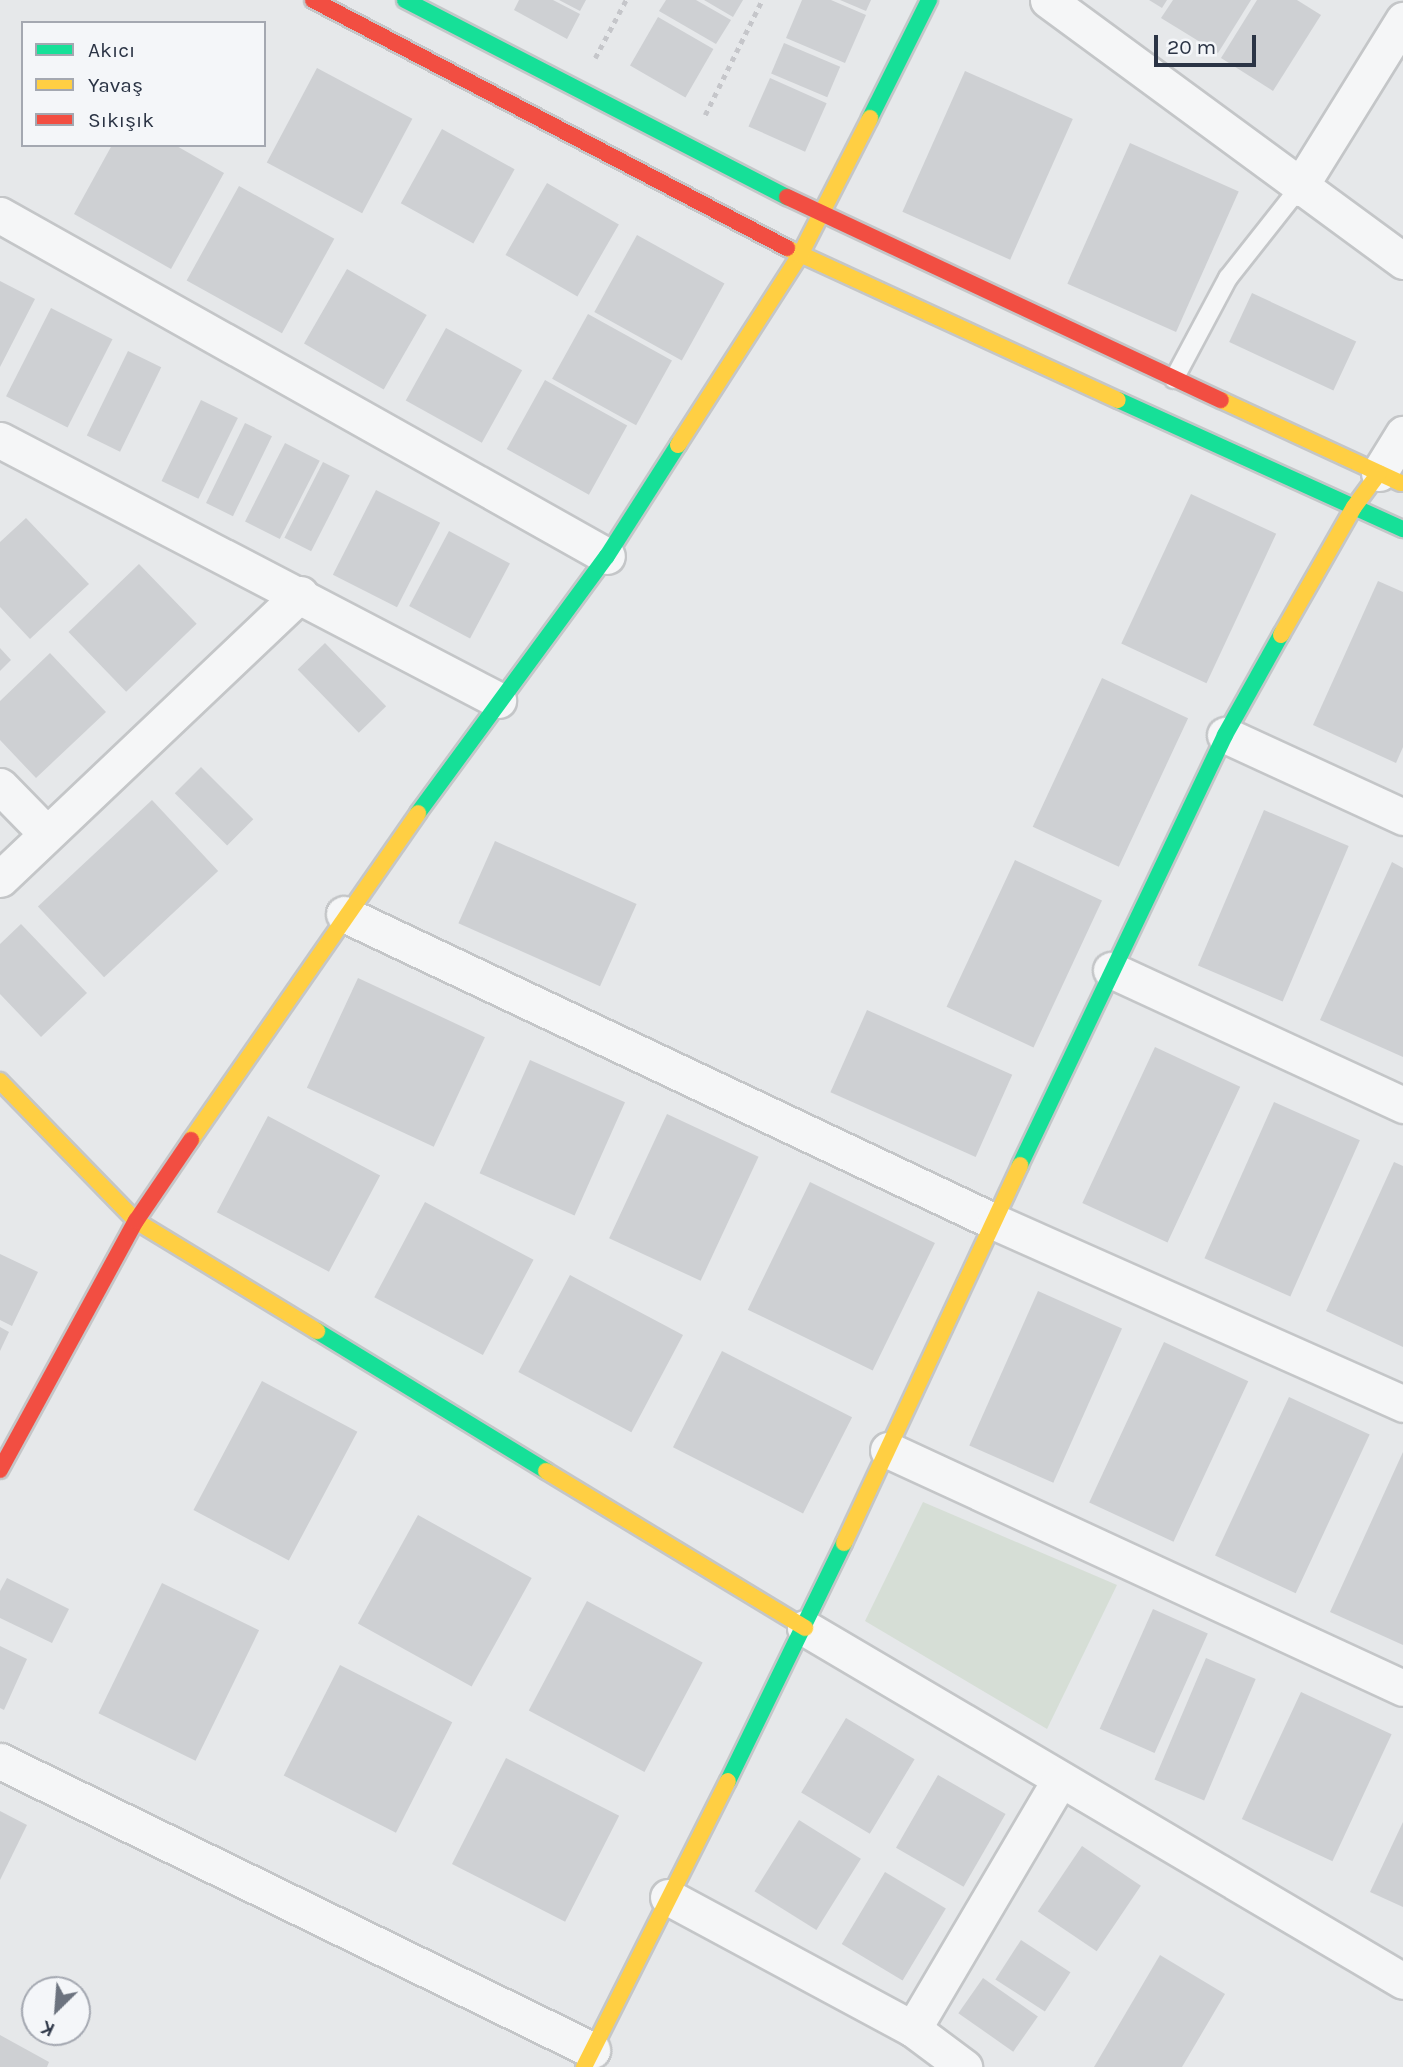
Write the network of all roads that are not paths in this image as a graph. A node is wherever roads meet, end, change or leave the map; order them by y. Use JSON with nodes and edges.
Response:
{"nodes":[{"id":1,"x":313,"y":0,"type":"edge"},
{"id":2,"x":405,"y":0,"type":"edge"},
{"id":3,"x":929,"y":0,"type":"edge"},
{"id":4,"x":1048,"y":0,"type":"edge"},
{"id":5,"x":1403,"y":20,"type":"edge"},
{"id":6,"x":1299,"y":188,"type":"junction"},
{"id":7,"x":821,"y":214,"type":"junction"},
{"id":8,"x":0,"y":215,"type":"edge"},
{"id":9,"x":800,"y":255,"type":"junction"},
{"id":10,"x":1403,"y":261,"type":"edge"},
{"id":11,"x":1174,"y":379,"type":"junction"},
{"id":12,"x":1403,"y":434,"type":"edge"},
{"id":13,"x":0,"y":440,"type":"edge"},
{"id":14,"x":1391,"y":478,"type":"edge"},
{"id":15,"x":1354,"y":507,"type":"junction"},
{"id":16,"x":1403,"y":529,"type":"edge"},
{"id":17,"x":607,"y":556,"type":"junction"},
{"id":18,"x":300,"y":594,"type":"junction"},
{"id":19,"x":498,"y":700,"type":"junction"},
{"id":20,"x":1225,"y":735,"type":"junction"},
{"id":21,"x":0,"y":786,"type":"edge"},
{"id":22,"x":1403,"y":817,"type":"edge"},
{"id":23,"x":47,"y":834,"type":"junction"},
{"id":24,"x":0,"y":879,"type":"edge"},
{"id":25,"x":344,"y":914,"type":"junction"},
{"id":26,"x":1111,"y":970,"type":"junction"},
{"id":27,"x":0,"y":1081,"type":"edge"},
{"id":28,"x":1403,"y":1105,"type":"edge"},
{"id":29,"x":136,"y":1221,"type":"junction"},
{"id":30,"x":995,"y":1222,"type":"junction"},
{"id":31,"x":1403,"y":1404,"type":"edge"},
{"id":32,"x":888,"y":1450,"type":"junction"},
{"id":33,"x":0,"y":1471,"type":"edge"},
{"id":34,"x":805,"y":1628,"type":"junction"},
{"id":35,"x":1403,"y":1688,"type":"edge"},
{"id":36,"x":0,"y":1761,"type":"edge"},
{"id":37,"x":1059,"y":1781,"type":"junction"},
{"id":38,"x":668,"y":1897,"type":"junction"},
{"id":39,"x":1403,"y":1981,"type":"edge"},
{"id":40,"x":913,"y":2029,"type":"junction"},
{"id":41,"x":588,"y":2058,"type":"edge"},
{"id":42,"x":964,"y":2067,"type":"edge"}],
"edges":[{"from":1,"to":9,"type":"street"},
{"from":2,"to":7,"type":"street"},
{"from":3,"to":7,"type":"street"},
{"from":4,"to":6,"type":"street"},
{"from":5,"to":6,"type":"street"},
{"from":6,"to":10,"type":"street"},
{"from":6,"to":11,"type":"lane"},
{"from":7,"to":9,"type":"street"},
{"from":7,"to":11,"type":"street"},
{"from":8,"to":17,"type":"street"},
{"from":9,"to":15,"type":"street"},
{"from":9,"to":17,"type":"street"},
{"from":11,"to":14,"type":"street"},
{"from":12,"to":14,"type":"street"},
{"from":13,"to":18,"type":"street"},
{"from":14,"to":15,"type":"street"},
{"from":15,"to":16,"type":"street"},
{"from":15,"to":20,"type":"street"},
{"from":17,"to":19,"type":"street"},
{"from":18,"to":19,"type":"street"},
{"from":18,"to":23,"type":"street"},
{"from":19,"to":25,"type":"street"},
{"from":20,"to":22,"type":"street"},
{"from":20,"to":26,"type":"street"},
{"from":21,"to":23,"type":"street"},
{"from":23,"to":24,"type":"street"},
{"from":25,"to":29,"type":"street"},
{"from":25,"to":30,"type":"street"},
{"from":26,"to":28,"type":"street"},
{"from":26,"to":30,"type":"street"},
{"from":27,"to":29,"type":"street"},
{"from":29,"to":33,"type":"street"},
{"from":29,"to":34,"type":"street"},
{"from":30,"to":31,"type":"street"},
{"from":30,"to":32,"type":"street"},
{"from":32,"to":34,"type":"street"},
{"from":32,"to":35,"type":"street"},
{"from":34,"to":37,"type":"street"},
{"from":34,"to":38,"type":"street"},
{"from":36,"to":41,"type":"street"},
{"from":37,"to":39,"type":"street"},
{"from":37,"to":40,"type":"street"},
{"from":38,"to":40,"type":"street"},
{"from":38,"to":41,"type":"street"},
{"from":40,"to":42,"type":"street"}]}
